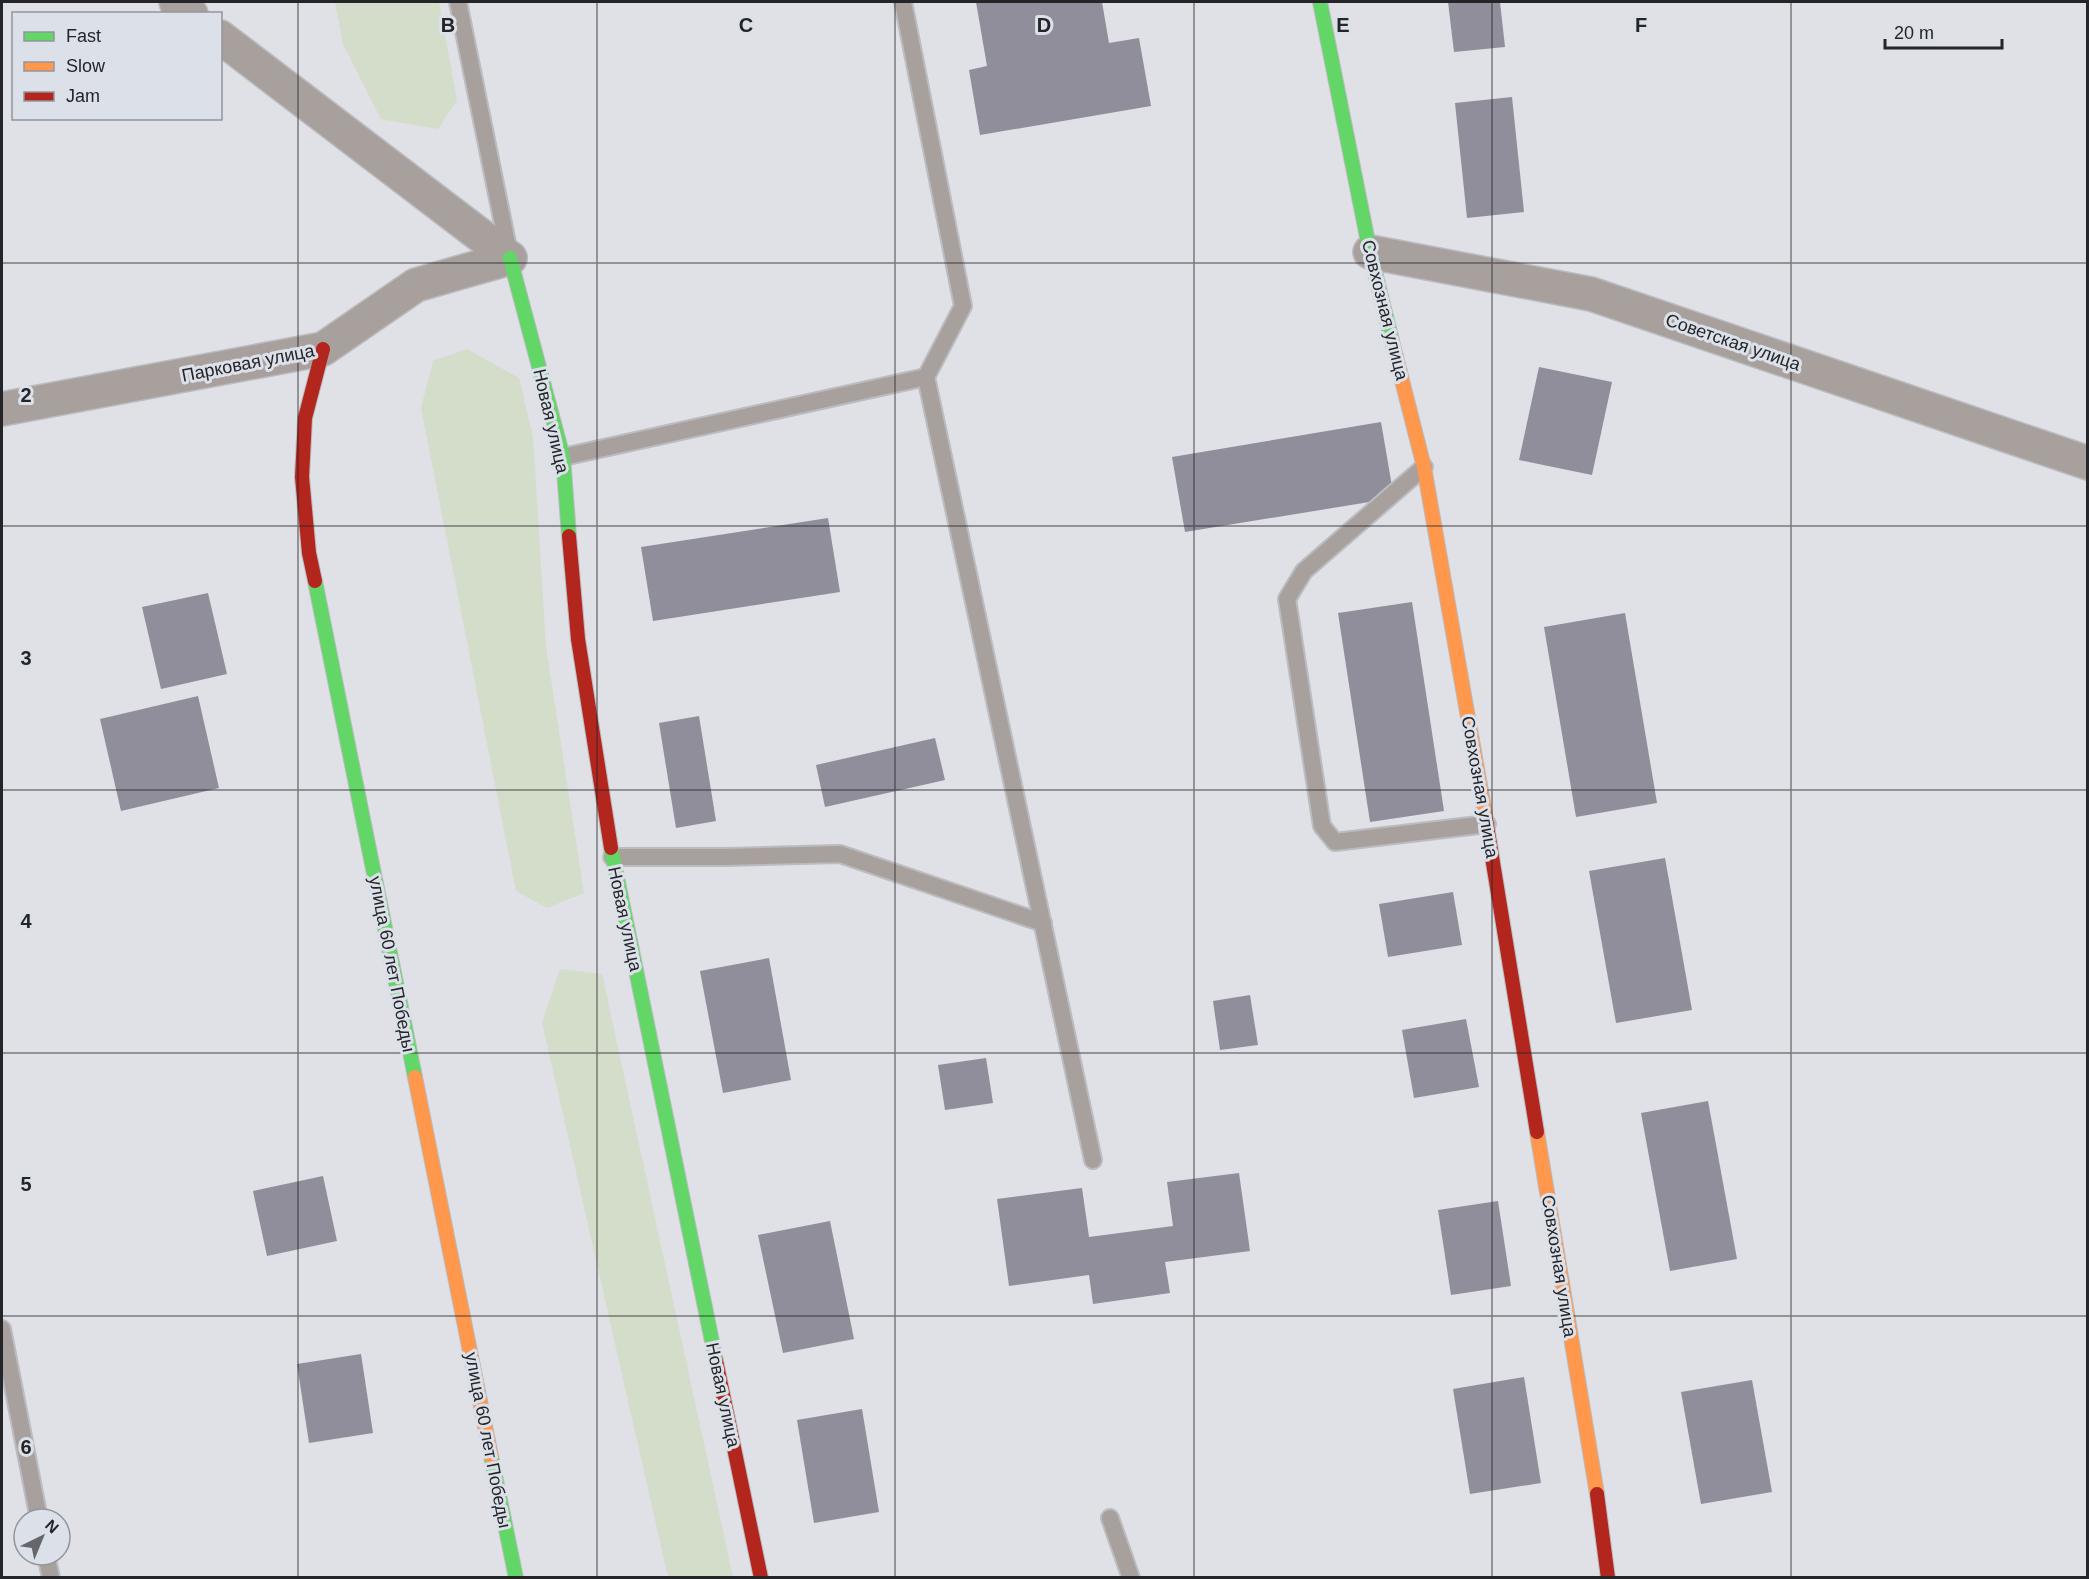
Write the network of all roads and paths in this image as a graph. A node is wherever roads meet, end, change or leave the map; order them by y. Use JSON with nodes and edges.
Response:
{"nodes":[{"id":1,"x":176,"y":2,"type":"edge"},
{"id":2,"x":458,"y":2,"type":"edge"},
{"id":3,"x":903,"y":2,"type":"edge"},
{"id":4,"x":1320,"y":2,"type":"edge"},
{"id":5,"x":188,"y":12,"type":"edge"},
{"id":6,"x":222,"y":39,"type":"edge"},
{"id":7,"x":1370,"y":252,"type":"junction"},
{"id":8,"x":510,"y":258,"type":"junction"},
{"id":9,"x":323,"y":349,"type":"junction"},
{"id":10,"x":926,"y":377,"type":"junction"},
{"id":11,"x":2,"y":410,"type":"edge"},
{"id":12,"x":563,"y":457,"type":"junction"},
{"id":13,"x":2088,"y":463,"type":"edge"},
{"id":14,"x":1424,"y":467,"type":"junction"},
{"id":15,"x":1487,"y":824,"type":"junction"},
{"id":16,"x":612,"y":857,"type":"junction"},
{"id":17,"x":1043,"y":923,"type":"junction"},
{"id":18,"x":1093,"y":1160,"type":"dead end"},
{"id":19,"x":2,"y":1329,"type":"edge"},
{"id":20,"x":37,"y":1507,"type":"edge"},
{"id":21,"x":1110,"y":1518,"type":"dead end"},
{"id":22,"x":516,"y":1578,"type":"edge"},
{"id":23,"x":761,"y":1578,"type":"edge"},
{"id":24,"x":1131,"y":1578,"type":"edge"},
{"id":25,"x":1608,"y":1578,"type":"edge"}],
"edges":[{"from":1,"to":5,"type":"street"},
{"from":2,"to":8,"type":"lane"},
{"from":3,"to":10,"type":"lane"},
{"from":4,"to":7,"type":"street","name":"Совхозная улица"},
{"from":6,"to":8,"type":"street"},
{"from":7,"to":13,"type":"street","name":"Советская улица"},
{"from":7,"to":14,"type":"street","name":"Совхозная улица"},
{"from":8,"to":9,"type":"street","name":"Парковая улица"},
{"from":8,"to":12,"type":"street","name":"Новая улица"},
{"from":9,"to":11,"type":"street","name":"Парковая улица"},
{"from":9,"to":22,"type":"street","name":"улица 60 лет Победы"},
{"from":10,"to":12,"type":"lane"},
{"from":10,"to":17,"type":"lane"},
{"from":12,"to":16,"type":"street","name":"Новая улица"},
{"from":14,"to":15,"type":"street","name":"Совхозная улица"},
{"from":14,"to":15,"type":"lane"},
{"from":15,"to":25,"type":"street","name":"Совхозная улица"},
{"from":16,"to":17,"type":"lane"},
{"from":16,"to":23,"type":"street","name":"Новая улица"},
{"from":17,"to":18,"type":"lane"},
{"from":19,"to":20,"type":"lane"},
{"from":21,"to":24,"type":"lane"}]}
